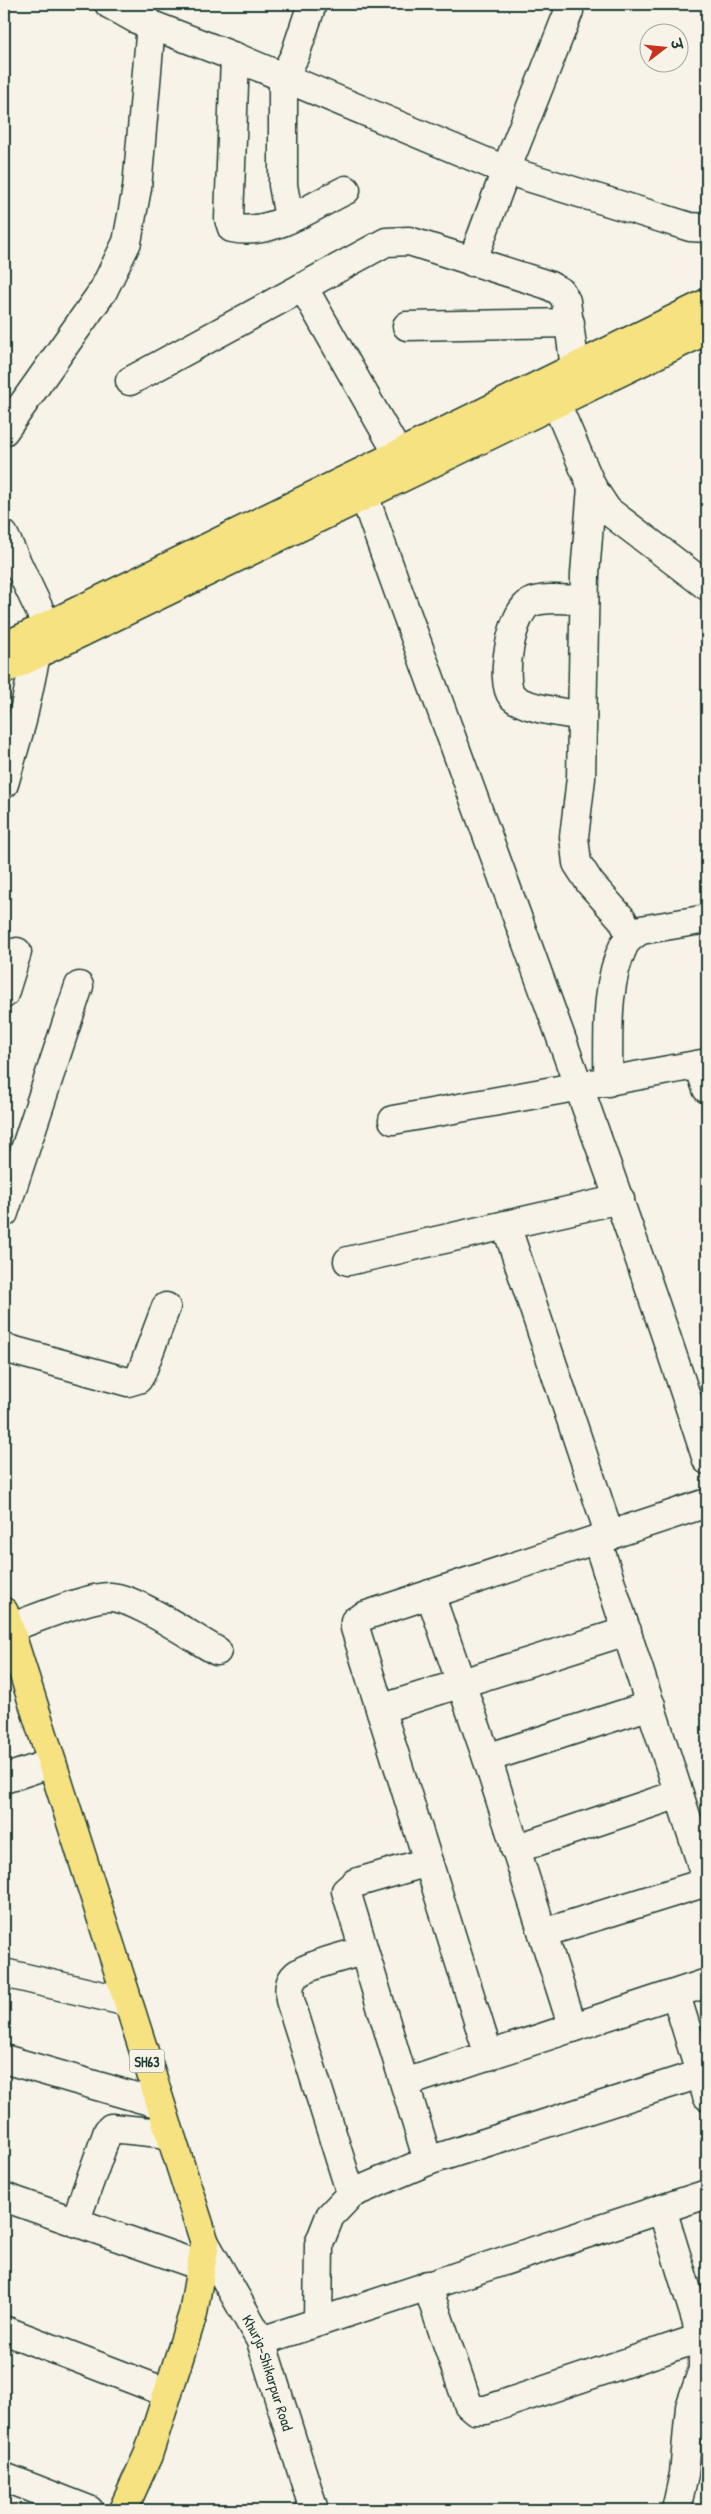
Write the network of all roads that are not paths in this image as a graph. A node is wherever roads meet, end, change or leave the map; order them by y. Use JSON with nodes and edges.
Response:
{"nodes":[{"id":1,"x":109,"y":4,"type":"edge"},
{"id":2,"x":312,"y":4,"type":"edge"},
{"id":3,"x":568,"y":4,"type":"edge"},
{"id":4,"x":142,"y":15,"type":"edge"},
{"id":5,"x":235,"y":57,"type":"junction"},
{"id":6,"x":286,"y":73,"type":"junction"},
{"id":7,"x":509,"y":162,"type":"junction"},
{"id":8,"x":346,"y":190,"type":"dead end"},
{"id":9,"x":289,"y":218,"type":"junction"},
{"id":10,"x":707,"y":228,"type":"edge"},
{"id":11,"x":472,"y":262,"type":"junction"},
{"id":12,"x":303,"y":287,"type":"junction"},
{"id":13,"x":707,"y":304,"type":"edge"},
{"id":14,"x":570,"y":323,"type":"junction"},
{"id":15,"x":407,"y":326,"type":"dead end"},
{"id":16,"x":707,"y":330,"type":"edge"},
{"id":17,"x":575,"y":368,"type":"junction"},
{"id":18,"x":130,"y":380,"type":"dead end"},
{"id":19,"x":556,"y":403,"type":"junction"},
{"id":20,"x":4,"y":431,"type":"edge"},
{"id":21,"x":403,"y":464,"type":"junction"},
{"id":22,"x":592,"y":487,"type":"junction"},
{"id":23,"x":364,"y":495,"type":"junction"},
{"id":24,"x":4,"y":535,"type":"edge"},
{"id":25,"x":707,"y":586,"type":"edge"},
{"id":26,"x":584,"y":600,"type":"junction"},
{"id":27,"x":47,"y":626,"type":"junction"},
{"id":28,"x":4,"y":647,"type":"edge"},
{"id":29,"x":36,"y":655,"type":"junction"},
{"id":30,"x":4,"y":670,"type":"edge"},
{"id":31,"x":582,"y":716,"type":"junction"},
{"id":32,"x":4,"y":784,"type":"edge"},
{"id":33,"x":707,"y":919,"type":"edge"},
{"id":34,"x":631,"y":936,"type":"junction"},
{"id":35,"x":17,"y":952,"type":"dead end"},
{"id":36,"x":79,"y":986,"type":"dead end"},
{"id":37,"x":4,"y":994,"type":"edge"},
{"id":38,"x":704,"y":1072,"type":"edge"},
{"id":39,"x":608,"y":1082,"type":"junction"},
{"id":40,"x":580,"y":1087,"type":"junction"},
{"id":41,"x":393,"y":1120,"type":"dead end"},
{"id":42,"x":11,"y":1165,"type":"edge"},
{"id":43,"x":620,"y":1199,"type":"junction"},
{"id":44,"x":4,"y":1213,"type":"edge"},
{"id":45,"x":506,"y":1225,"type":"junction"},
{"id":46,"x":348,"y":1261,"type":"dead end"},
{"id":47,"x":166,"y":1307,"type":"dead end"},
{"id":48,"x":4,"y":1348,"type":"edge"},
{"id":49,"x":707,"y":1460,"type":"edge"},
{"id":50,"x":707,"y":1503,"type":"edge"},
{"id":51,"x":604,"y":1538,"type":"junction"},
{"id":52,"x":430,"y":1594,"type":"junction"},
{"id":53,"x":6,"y":1620,"type":"edge"},
{"id":54,"x":627,"y":1631,"type":"junction"},
{"id":55,"x":216,"y":1651,"type":"dead end"},
{"id":56,"x":461,"y":1684,"type":"junction"},
{"id":57,"x":651,"y":1704,"type":"junction"},
{"id":58,"x":380,"y":1709,"type":"junction"},
{"id":59,"x":487,"y":1758,"type":"junction"},
{"id":60,"x":52,"y":1763,"type":"junction"},
{"id":61,"x":4,"y":1779,"type":"edge"},
{"id":62,"x":680,"y":1794,"type":"junction"},
{"id":63,"x":515,"y":1848,"type":"junction"},
{"id":64,"x":428,"y":1862,"type":"junction"},
{"id":65,"x":707,"y":1881,"type":"edge"},
{"id":66,"x":543,"y":1933,"type":"junction"},
{"id":67,"x":362,"y":1950,"type":"junction"},
{"id":68,"x":4,"y":1973,"type":"edge"},
{"id":69,"x":707,"y":1983,"type":"edge"},
{"id":70,"x":676,"y":1995,"type":"junction"},
{"id":71,"x":128,"y":2002,"type":"junction"},
{"id":72,"x":573,"y":2028,"type":"junction"},
{"id":73,"x":489,"y":2056,"type":"junction"},
{"id":74,"x":4,"y":2060,"type":"edge"},
{"id":75,"x":405,"y":2083,"type":"junction"},
{"id":76,"x":703,"y":2085,"type":"edge"},
{"id":77,"x":160,"y":2104,"type":"junction"},
{"id":78,"x":170,"y":2134,"type":"junction"},
{"id":79,"x":428,"y":2161,"type":"junction"},
{"id":80,"x":351,"y":2194,"type":"junction"},
{"id":81,"x":707,"y":2194,"type":"edge"},
{"id":82,"x":4,"y":2197,"type":"edge"},
{"id":83,"x":662,"y":2209,"type":"junction"},
{"id":84,"x":75,"y":2222,"type":"junction"},
{"id":85,"x":203,"y":2254,"type":"junction"},
{"id":86,"x":427,"y":2285,"type":"junction"},
{"id":87,"x":318,"y":2322,"type":"junction"},
{"id":88,"x":4,"y":2330,"type":"edge"},
{"id":89,"x":698,"y":2333,"type":"junction"},
{"id":90,"x":260,"y":2341,"type":"junction"},
{"id":91,"x":168,"y":2392,"type":"junction"},
{"id":92,"x":4,"y":2477,"type":"edge"},
{"id":93,"x":89,"y":2510,"type":"edge"},
{"id":94,"x":123,"y":2510,"type":"edge"},
{"id":95,"x":314,"y":2510,"type":"edge"},
{"id":96,"x":676,"y":2510,"type":"edge"}],
"edges":[{"from":1,"to":4,"type":"street"},
{"from":2,"to":6,"type":"street"},
{"from":3,"to":7,"type":"street"},
{"from":4,"to":5,"type":"street"},
{"from":4,"to":20,"type":"street"},
{"from":5,"to":6,"type":"street"},
{"from":5,"to":9,"type":"street"},
{"from":6,"to":7,"type":"street"},
{"from":6,"to":9,"type":"street"},
{"from":7,"to":10,"type":"street"},
{"from":7,"to":11,"type":"street"},
{"from":8,"to":9,"type":"street"},
{"from":11,"to":12,"type":"street"},
{"from":11,"to":14,"type":"street"},
{"from":12,"to":18,"type":"street"},
{"from":12,"to":21,"type":"street"},
{"from":13,"to":17,"type":"main road"},
{"from":14,"to":15,"type":"street"},
{"from":14,"to":17,"type":"street"},
{"from":16,"to":19,"type":"main road"},
{"from":17,"to":21,"type":"main road"},
{"from":19,"to":21,"type":"main road"},
{"from":19,"to":22,"type":"street"},
{"from":21,"to":23,"type":"main road"},
{"from":21,"to":27,"type":"main road"},
{"from":22,"to":25,"type":"street"},
{"from":22,"to":26,"type":"street"},
{"from":23,"to":29,"type":"main road"},
{"from":23,"to":40,"type":"street"},
{"from":24,"to":27,"type":"street"},
{"from":26,"to":31,"type":"street"},
{"from":26,"to":31,"type":"street"},
{"from":27,"to":28,"type":"main road"},
{"from":29,"to":30,"type":"main road"},
{"from":29,"to":32,"type":"street"},
{"from":31,"to":34,"type":"street"},
{"from":33,"to":34,"type":"street"},
{"from":34,"to":39,"type":"street"},
{"from":35,"to":37,"type":"street"},
{"from":36,"to":42,"type":"street"},
{"from":38,"to":39,"type":"street"},
{"from":39,"to":40,"type":"street"},
{"from":40,"to":41,"type":"street"},
{"from":40,"to":43,"type":"street"},
{"from":42,"to":44,"type":"street"},
{"from":43,"to":45,"type":"street"},
{"from":43,"to":49,"type":"street"},
{"from":45,"to":46,"type":"street"},
{"from":45,"to":51,"type":"street"},
{"from":47,"to":48,"type":"street"},
{"from":50,"to":51,"type":"street"},
{"from":51,"to":52,"type":"street"},
{"from":51,"to":54,"type":"street"},
{"from":52,"to":56,"type":"street"},
{"from":52,"to":58,"type":"street"},
{"from":53,"to":55,"type":"street"},
{"from":53,"to":60,"type":"main road","number":"SH63"},
{"from":54,"to":56,"type":"street"},
{"from":54,"to":57,"type":"street"},
{"from":56,"to":58,"type":"street"},
{"from":56,"to":59,"type":"street"},
{"from":57,"to":59,"type":"street"},
{"from":57,"to":62,"type":"street"},
{"from":58,"to":64,"type":"street"},
{"from":59,"to":63,"type":"street"},
{"from":60,"to":61,"type":"street"},
{"from":60,"to":71,"type":"main road","number":"SH63"},
{"from":62,"to":63,"type":"street"},
{"from":62,"to":65,"type":"street"},
{"from":63,"to":66,"type":"street"},
{"from":64,"to":67,"type":"street"},
{"from":64,"to":73,"type":"street"},
{"from":65,"to":66,"type":"street"},
{"from":66,"to":72,"type":"street"},
{"from":67,"to":75,"type":"street"},
{"from":67,"to":80,"type":"street"},
{"from":68,"to":71,"type":"street"},
{"from":69,"to":70,"type":"street"},
{"from":70,"to":72,"type":"street"},
{"from":70,"to":76,"type":"street"},
{"from":71,"to":77,"type":"main road","number":"SH63"},
{"from":72,"to":73,"type":"street"},
{"from":73,"to":75,"type":"street"},
{"from":74,"to":77,"type":"street"},
{"from":75,"to":79,"type":"street"},
{"from":76,"to":79,"type":"street"},
{"from":77,"to":78,"type":"main road","number":"SH63"},
{"from":78,"to":84,"type":"street"},
{"from":78,"to":85,"type":"main road","number":"SH63"},
{"from":79,"to":80,"type":"street"},
{"from":80,"to":87,"type":"street"},
{"from":81,"to":83,"type":"street"},
{"from":82,"to":84,"type":"street"},
{"from":83,"to":86,"type":"street"},
{"from":83,"to":89,"type":"street"},
{"from":84,"to":85,"type":"street"},
{"from":85,"to":90,"type":"street","name":"Khurja-Shikarpur Road"},
{"from":85,"to":91,"type":"main road","number":"SH63"},
{"from":86,"to":87,"type":"street"},
{"from":86,"to":89,"type":"street"},
{"from":87,"to":90,"type":"street"},
{"from":88,"to":91,"type":"street"},
{"from":89,"to":96,"type":"street"},
{"from":90,"to":95,"type":"street","name":"Khurja-Shikarpur Road"},
{"from":91,"to":94,"type":"main road","number":"SH63"},
{"from":92,"to":93,"type":"street"}]}
